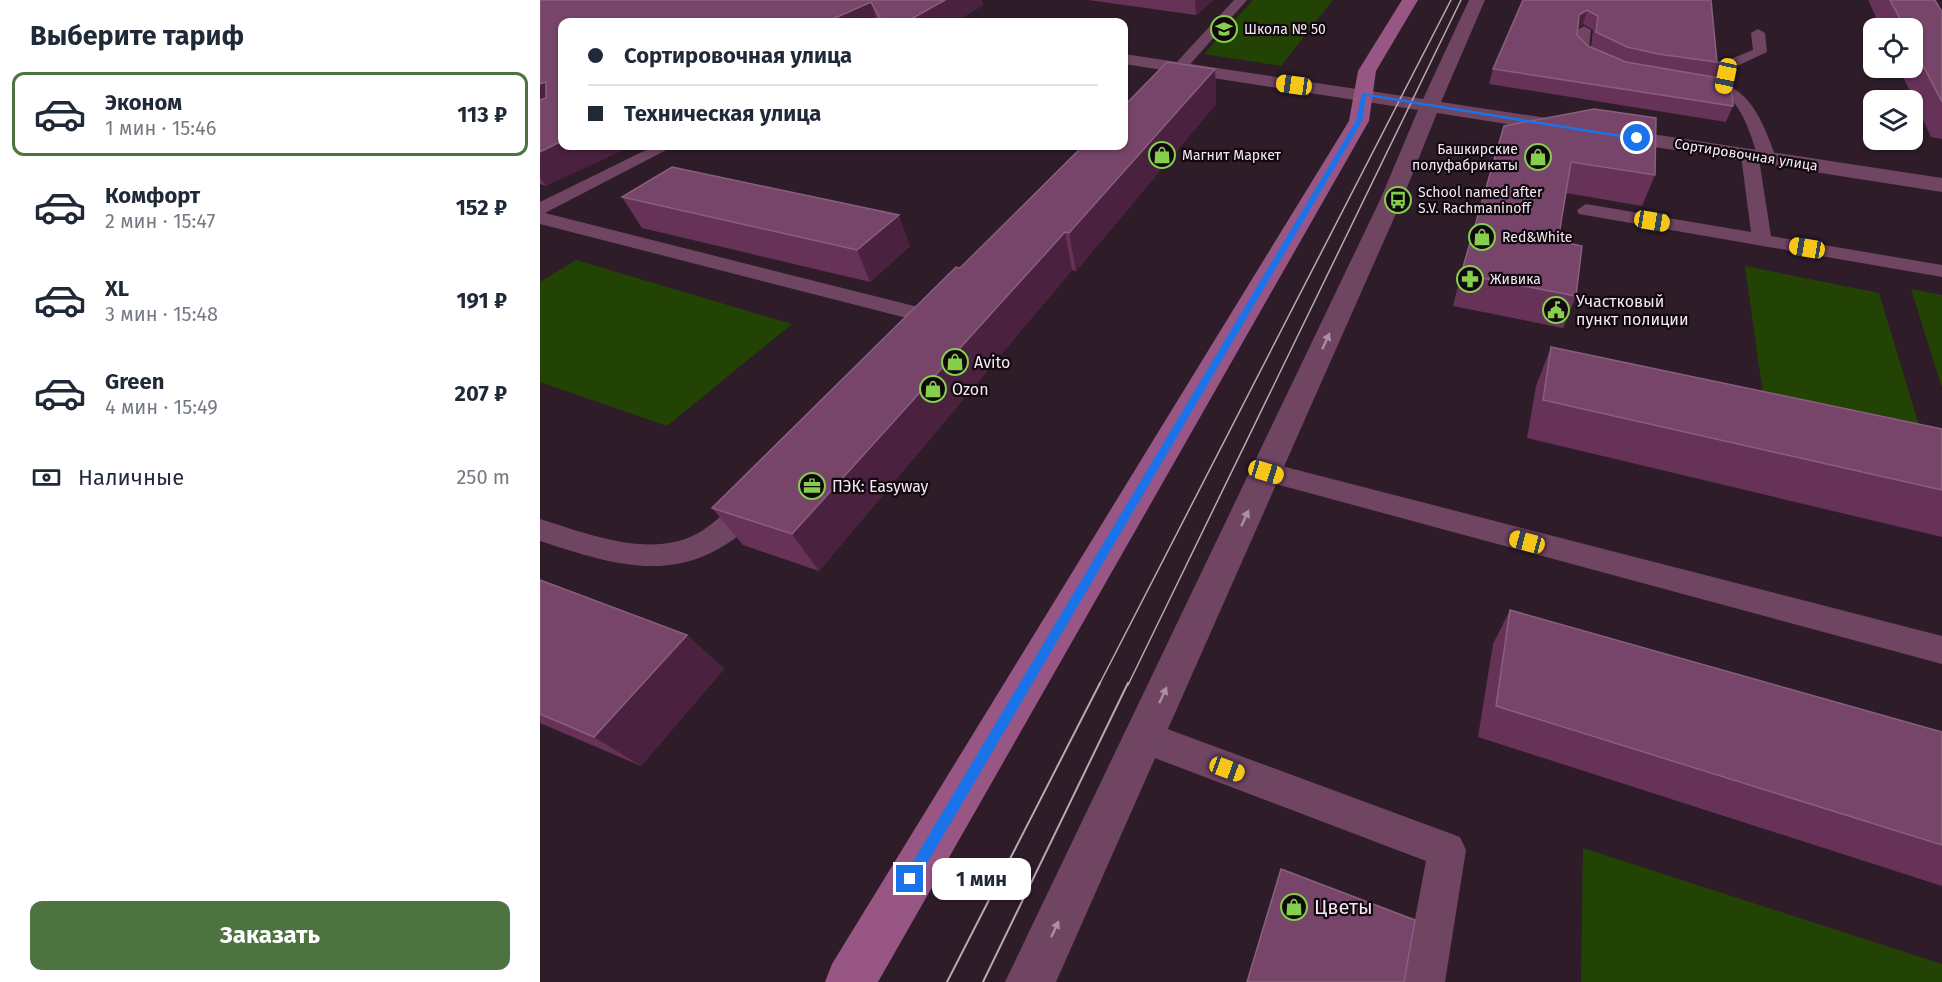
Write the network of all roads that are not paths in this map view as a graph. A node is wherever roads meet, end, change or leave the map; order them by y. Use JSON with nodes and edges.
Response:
{"nodes":[{"id":1,"x":1241,"y":0,"type":"edge"},
{"id":2,"x":1410,"y":0,"type":"edge"},
{"id":3,"x":1477,"y":0,"type":"edge"},
{"id":4,"x":1584,"y":30,"type":"edge"},
{"id":5,"x":1758,"y":33,"type":"dead end"},
{"id":6,"x":1128,"y":60,"type":"edge"},
{"id":7,"x":1619,"y":69,"type":"edge"},
{"id":8,"x":1178,"y":73,"type":"junction"},
{"id":9,"x":1681,"y":82,"type":"edge"},
{"id":10,"x":1723,"y":88,"type":"junction"},
{"id":11,"x":1364,"y":94,"type":"junction"},
{"id":12,"x":1430,"y":105,"type":"junction"},
{"id":13,"x":658,"y":150,"type":"edge"},
{"id":14,"x":1759,"y":157,"type":"junction"},
{"id":15,"x":1942,"y":185,"type":"edge"},
{"id":16,"x":540,"y":209,"type":"edge"},
{"id":17,"x":1586,"y":210,"type":"dead end"},
{"id":18,"x":540,"y":218,"type":"edge"},
{"id":19,"x":1762,"y":240,"type":"junction"},
{"id":20,"x":1942,"y":271,"type":"edge"},
{"id":21,"x":937,"y":319,"type":"edge"},
{"id":22,"x":1266,"y":472,"type":"junction"},
{"id":23,"x":770,"y":490,"type":"edge"},
{"id":24,"x":540,"y":530,"type":"edge"},
{"id":25,"x":1942,"y":650,"type":"edge"},
{"id":26,"x":1143,"y":737,"type":"junction"},
{"id":27,"x":850,"y":982,"type":"edge"},
{"id":28,"x":1030,"y":982,"type":"edge"},
{"id":29,"x":1424,"y":982,"type":"edge"}],
"edges":[{"from":1,"to":8,"type":"lane"},
{"from":2,"to":11,"type":"main road"},
{"from":3,"to":12,"type":"street"},
{"from":4,"to":7,"type":"lane"},
{"from":5,"to":10,"type":"lane"},
{"from":6,"to":8,"type":"street","name":"Сортировочная улица"},
{"from":8,"to":11,"type":"street","name":"Сортировочная улица"},
{"from":9,"to":10,"type":"lane"},
{"from":10,"to":14,"type":"lane"},
{"from":11,"to":12,"type":"street","name":"Сортировочная улица"},
{"from":11,"to":27,"type":"main road"},
{"from":12,"to":14,"type":"street","name":"Сортировочная улица"},
{"from":22,"to":12,"type":"street","one_way":true},
{"from":13,"to":16,"type":"lane"},
{"from":14,"to":15,"type":"street","name":"Сортировочная улица"},
{"from":14,"to":19,"type":"lane"},
{"from":17,"to":19,"type":"lane"},
{"from":18,"to":21,"type":"lane"},
{"from":19,"to":20,"type":"lane"},
{"from":22,"to":25,"type":"lane"},
{"from":26,"to":22,"type":"street","one_way":true},
{"from":23,"to":24,"type":"lane"},
{"from":28,"to":26,"type":"street","one_way":true},
{"from":26,"to":29,"type":"lane"}]}
